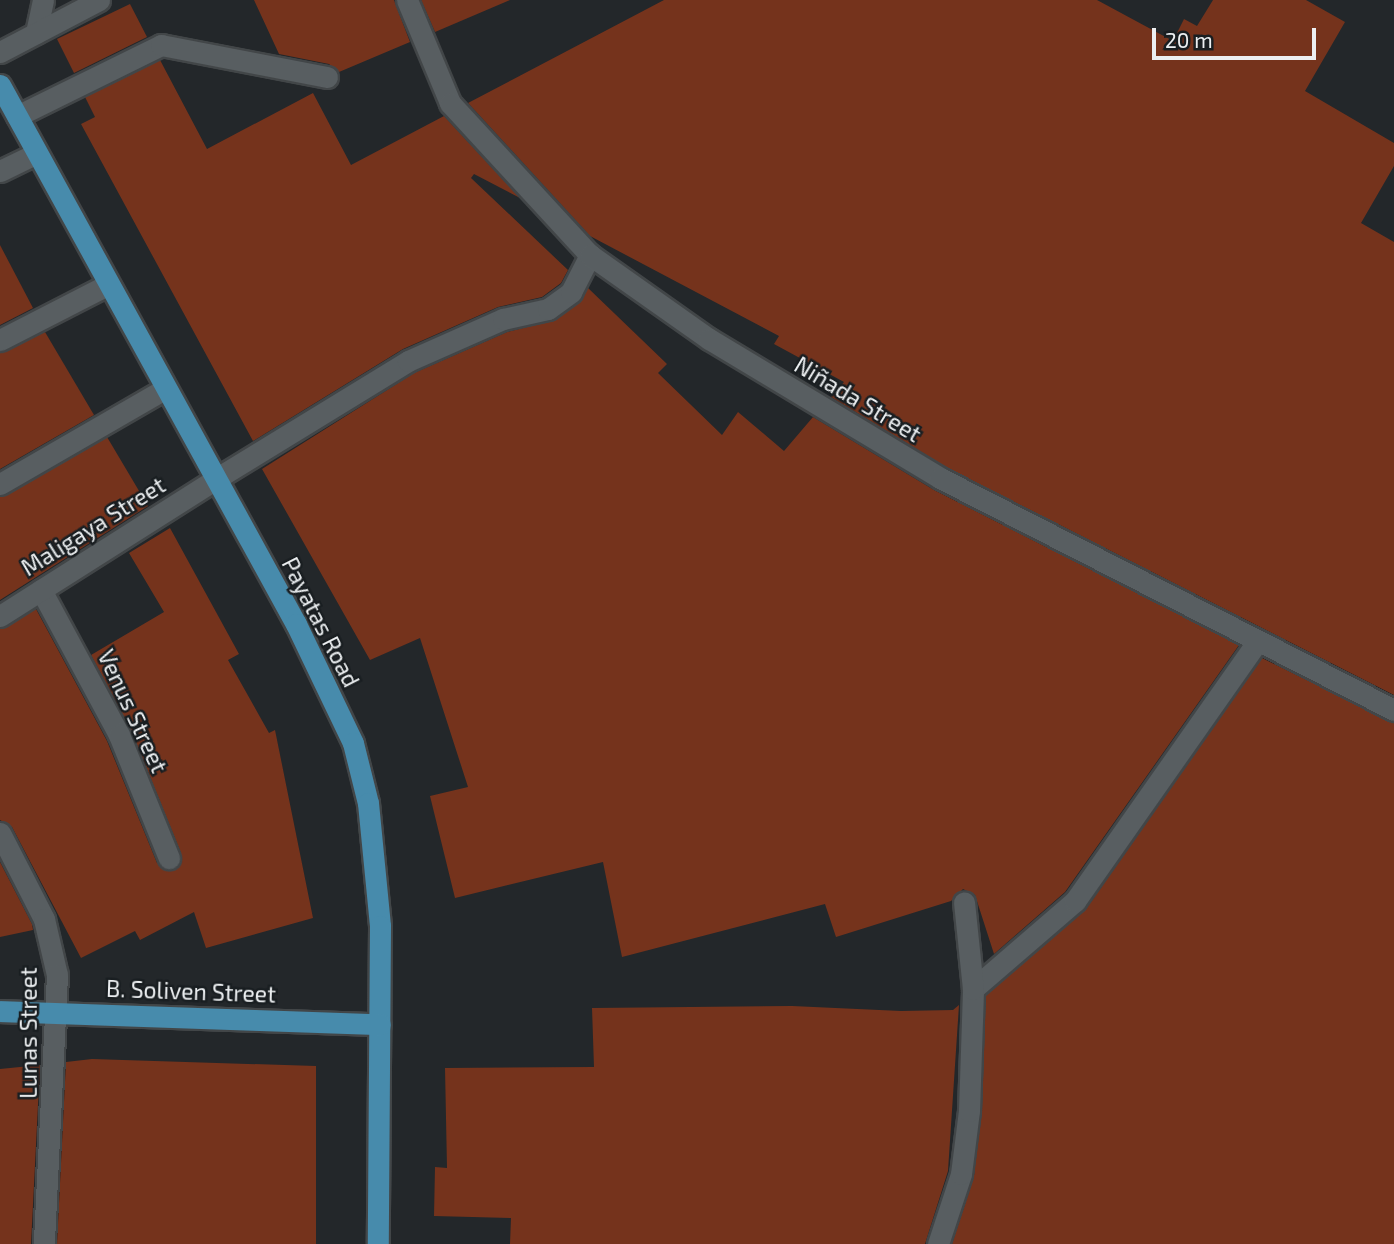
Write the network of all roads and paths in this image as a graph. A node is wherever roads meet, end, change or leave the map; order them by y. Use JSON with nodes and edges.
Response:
{"nodes":[{"id":1,"x":43,"y":0,"type":"edge"},
{"id":2,"x":99,"y":0,"type":"edge"},
{"id":3,"x":407,"y":0,"type":"edge"},
{"id":4,"x":36,"y":33,"type":"junction"},
{"id":5,"x":0,"y":52,"type":"edge"},
{"id":6,"x":327,"y":77,"type":"dead end"},
{"id":7,"x":0,"y":85,"type":"edge"},
{"id":8,"x":17,"y":116,"type":"junction"},
{"id":9,"x":37,"y":153,"type":"junction"},
{"id":10,"x":0,"y":171,"type":"edge"},
{"id":11,"x":590,"y":255,"type":"junction"},
{"id":12,"x":107,"y":285,"type":"junction"},
{"id":13,"x":0,"y":340,"type":"edge"},
{"id":14,"x":163,"y":390,"type":"junction"},
{"id":15,"x":214,"y":480,"type":"junction"},
{"id":16,"x":0,"y":484,"type":"edge"},
{"id":17,"x":41,"y":590,"type":"junction"},
{"id":18,"x":0,"y":616,"type":"edge"},
{"id":19,"x":1258,"y":641,"type":"junction"},
{"id":20,"x":1394,"y":710,"type":"edge"},
{"id":21,"x":0,"y":833,"type":"edge"},
{"id":22,"x":169,"y":858,"type":"dead end"},
{"id":23,"x":964,"y":902,"type":"dead end"},
{"id":24,"x":973,"y":989,"type":"junction"},
{"id":25,"x":0,"y":1011,"type":"edge"},
{"id":26,"x":58,"y":1013,"type":"junction"},
{"id":27,"x":380,"y":1024,"type":"junction"},
{"id":28,"x":44,"y":1244,"type":"edge"},
{"id":29,"x":378,"y":1244,"type":"edge"},
{"id":30,"x":938,"y":1244,"type":"edge"}],
"edges":[{"from":1,"to":4,"type":"street"},
{"from":2,"to":4,"type":"street"},
{"from":3,"to":11,"type":"street","name":"Niñada Street"},
{"from":4,"to":5,"type":"street"},
{"from":6,"to":8,"type":"street"},
{"from":7,"to":8,"type":"main road","name":"Payatas Road"},
{"from":8,"to":9,"type":"main road","name":"Payatas Road"},
{"from":9,"to":10,"type":"street"},
{"from":9,"to":12,"type":"main road","name":"Payatas Road"},
{"from":11,"to":15,"type":"street","name":"Maligaya Street"},
{"from":11,"to":19,"type":"street","name":"Niñada Street"},
{"from":12,"to":13,"type":"street"},
{"from":12,"to":14,"type":"main road","name":"Payatas Road"},
{"from":14,"to":15,"type":"main road","name":"Payatas Road"},
{"from":14,"to":16,"type":"street"},
{"from":15,"to":17,"type":"street","name":"Maligaya Street"},
{"from":15,"to":27,"type":"main road","name":"Payatas Road"},
{"from":17,"to":18,"type":"street","name":"Maligaya Street"},
{"from":17,"to":22,"type":"street","name":"Venus Street"},
{"from":19,"to":20,"type":"street","name":"Niñada Street"},
{"from":19,"to":24,"type":"street"},
{"from":21,"to":26,"type":"street","name":"Lunas Street"},
{"from":23,"to":24,"type":"street"},
{"from":24,"to":30,"type":"street"},
{"from":25,"to":26,"type":"main road","name":"B. Soliven Street"},
{"from":26,"to":27,"type":"main road","name":"B. Soliven Street"},
{"from":26,"to":28,"type":"street","name":"Lunas Street"},
{"from":27,"to":29,"type":"main road","name":"Payatas Road"}]}
